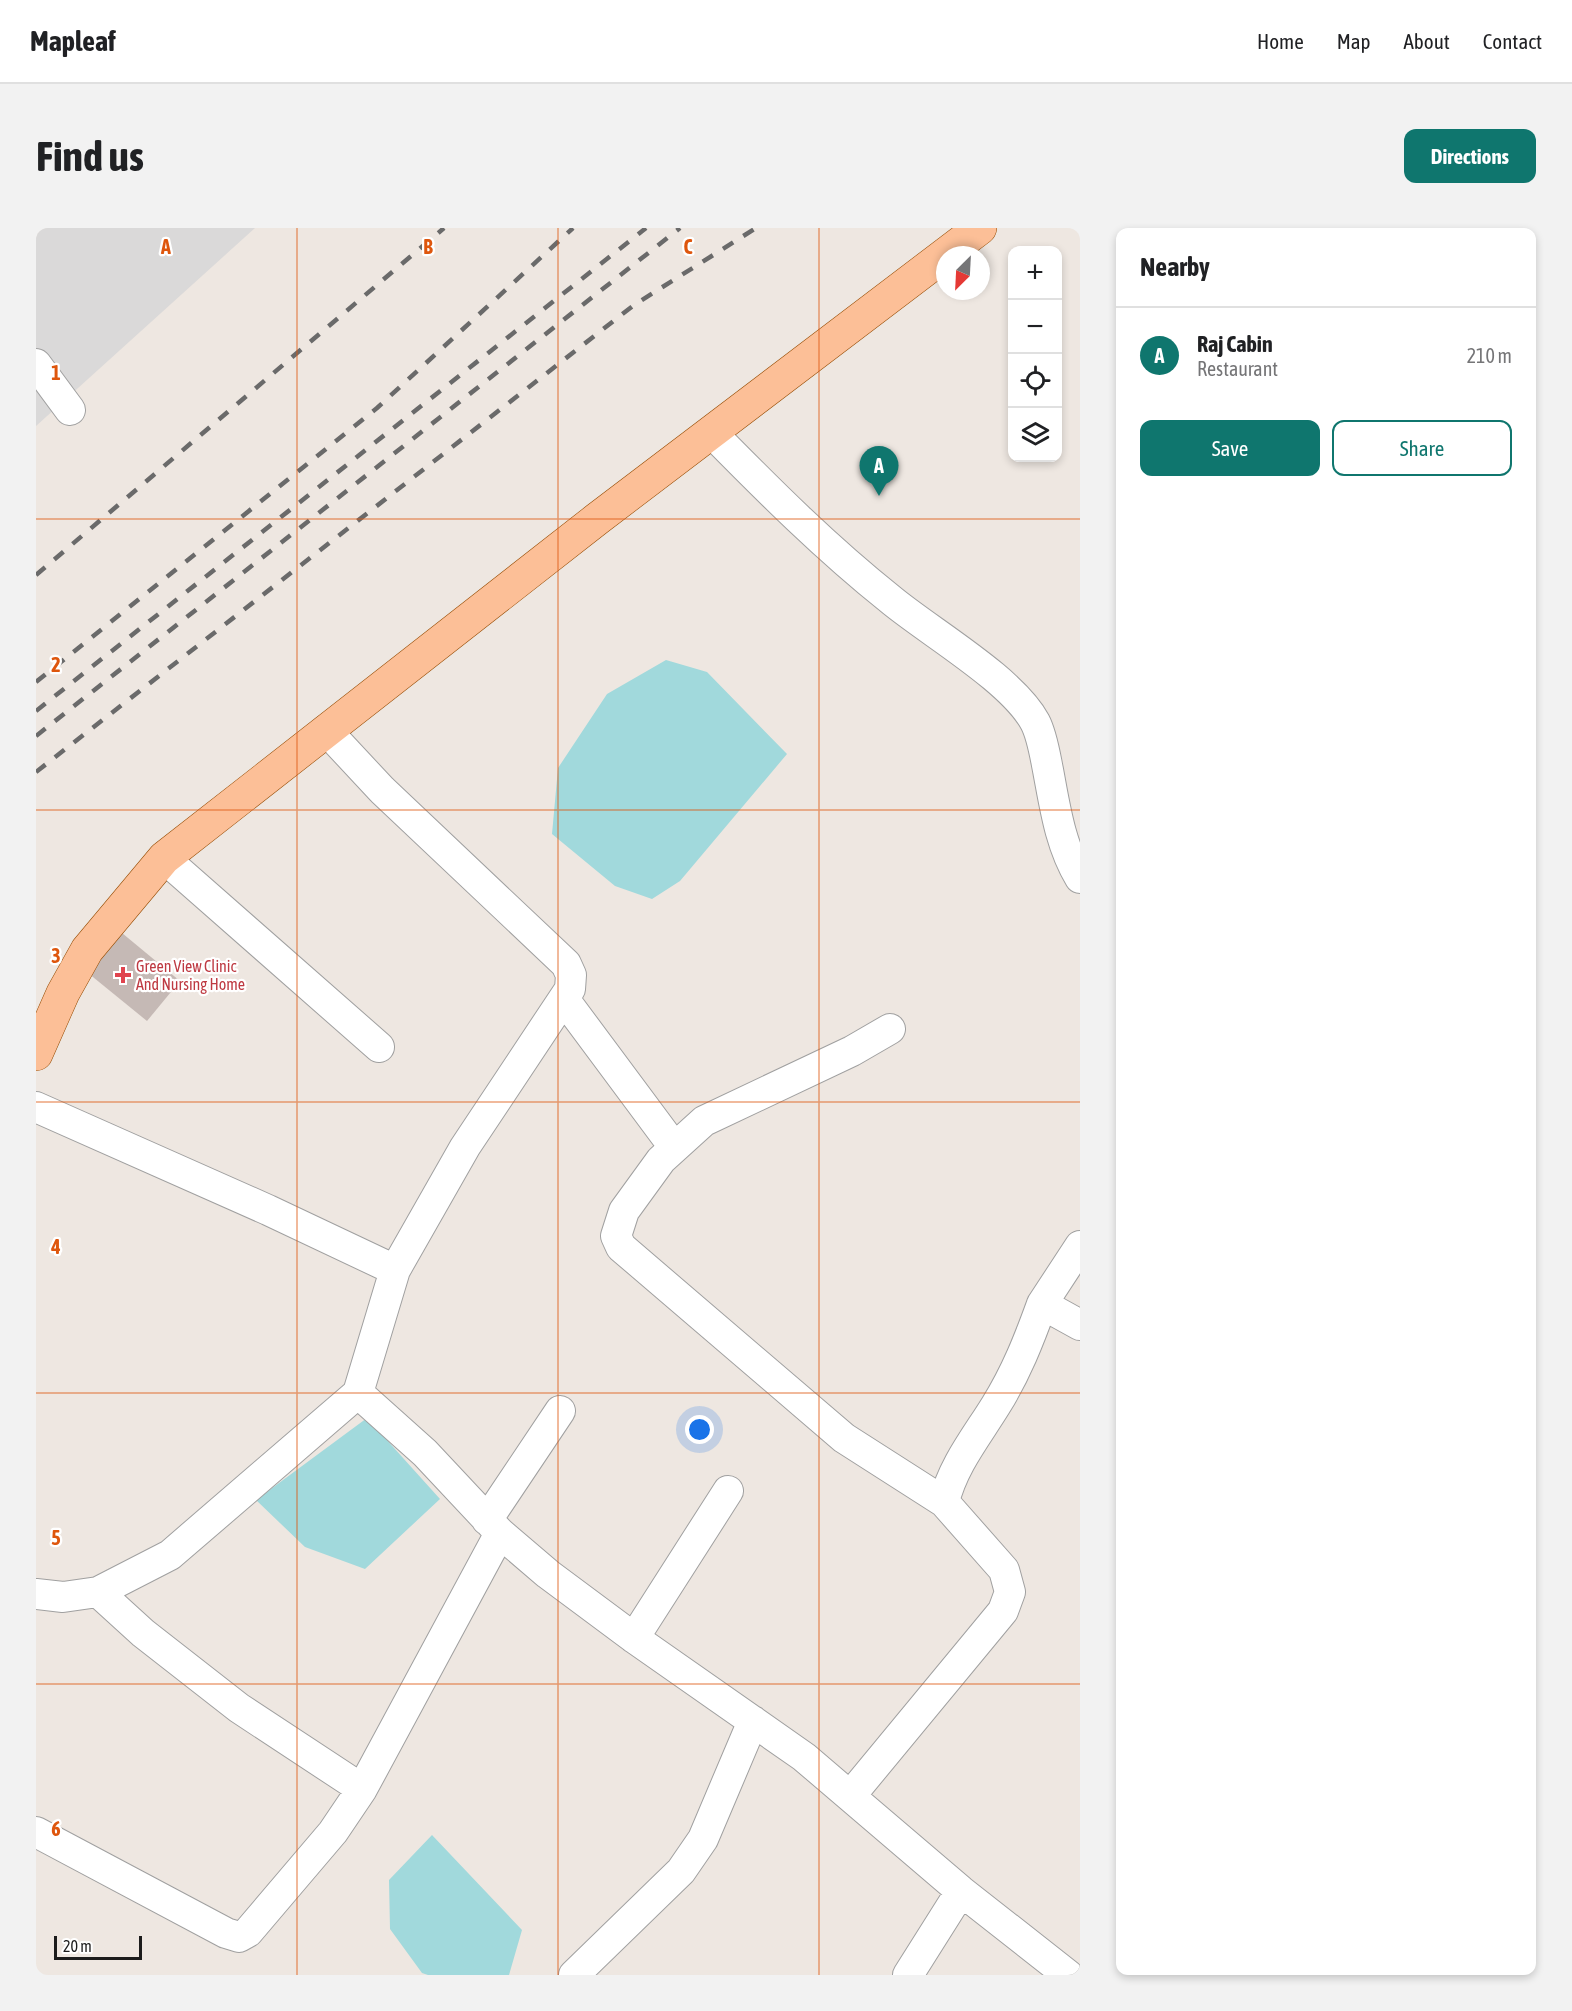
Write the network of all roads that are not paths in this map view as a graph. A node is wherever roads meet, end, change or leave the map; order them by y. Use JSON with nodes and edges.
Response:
{"nodes":[{"id":1,"x":980,"y":228,"type":"edge"},
{"id":2,"x":36,"y":364,"type":"edge"},
{"id":3,"x":70,"y":410,"type":"dead end"},
{"id":4,"x":711,"y":432,"type":"junction"},
{"id":5,"x":326,"y":730,"type":"junction"},
{"id":6,"x":164,"y":858,"type":"junction"},
{"id":7,"x":1080,"y":878,"type":"edge"},
{"id":8,"x":564,"y":999,"type":"junction"},
{"id":9,"x":890,"y":1029,"type":"dead end"},
{"id":10,"x":378,"y":1047,"type":"dead end"},
{"id":11,"x":36,"y":1054,"type":"edge"},
{"id":12,"x":36,"y":1107,"type":"edge"},
{"id":13,"x":674,"y":1147,"type":"junction"},
{"id":14,"x":1080,"y":1246,"type":"edge"},
{"id":15,"x":395,"y":1270,"type":"junction"},
{"id":16,"x":1042,"y":1304,"type":"junction"},
{"id":17,"x":1080,"y":1325,"type":"edge"},
{"id":18,"x":358,"y":1393,"type":"junction"},
{"id":19,"x":560,"y":1411,"type":"dead end"},
{"id":20,"x":728,"y":1491,"type":"dead end"},
{"id":21,"x":944,"y":1502,"type":"junction"},
{"id":22,"x":494,"y":1526,"type":"junction"},
{"id":23,"x":98,"y":1593,"type":"junction"},
{"id":24,"x":36,"y":1594,"type":"edge"},
{"id":25,"x":633,"y":1638,"type":"junction"},
{"id":26,"x":753,"y":1721,"type":"junction"},
{"id":27,"x":362,"y":1789,"type":"junction"},
{"id":28,"x":851,"y":1796,"type":"junction"},
{"id":29,"x":36,"y":1832,"type":"edge"},
{"id":30,"x":961,"y":1892,"type":"junction"},
{"id":31,"x":574,"y":1975,"type":"edge"},
{"id":32,"x":908,"y":1975,"type":"edge"},
{"id":33,"x":1068,"y":1975,"type":"edge"}],
"edges":[{"from":1,"to":4,"type":"main road"},
{"from":2,"to":3,"type":"street"},
{"from":4,"to":5,"type":"main road"},
{"from":4,"to":7,"type":"street"},
{"from":5,"to":6,"type":"main road"},
{"from":5,"to":8,"type":"street"},
{"from":6,"to":10,"type":"street"},
{"from":6,"to":11,"type":"main road"},
{"from":8,"to":13,"type":"street"},
{"from":8,"to":15,"type":"street"},
{"from":9,"to":13,"type":"street"},
{"from":12,"to":15,"type":"street"},
{"from":13,"to":21,"type":"street"},
{"from":14,"to":16,"type":"street"},
{"from":15,"to":18,"type":"street"},
{"from":16,"to":17,"type":"street"},
{"from":16,"to":21,"type":"street"},
{"from":18,"to":22,"type":"street"},
{"from":18,"to":23,"type":"street"},
{"from":19,"to":22,"type":"street"},
{"from":20,"to":25,"type":"street"},
{"from":21,"to":28,"type":"street"},
{"from":22,"to":25,"type":"street"},
{"from":22,"to":27,"type":"street"},
{"from":23,"to":24,"type":"street"},
{"from":23,"to":27,"type":"street"},
{"from":25,"to":26,"type":"street"},
{"from":26,"to":28,"type":"street"},
{"from":26,"to":31,"type":"street"},
{"from":27,"to":29,"type":"street"},
{"from":28,"to":30,"type":"street"},
{"from":30,"to":32,"type":"street"},
{"from":30,"to":33,"type":"street"}]}
